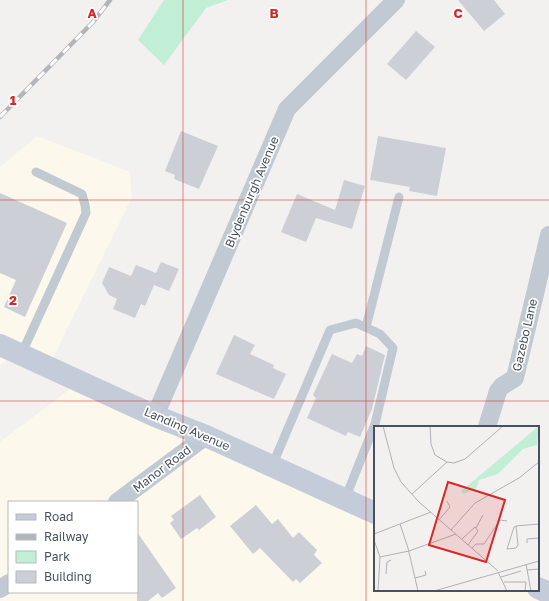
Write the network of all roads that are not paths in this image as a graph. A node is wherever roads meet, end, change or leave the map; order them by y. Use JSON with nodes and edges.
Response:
{"nodes":[{"id":1,"x":396,"y":0,"type":"edge"},
{"id":2,"x":36,"y":172,"type":"dead end"},
{"id":3,"x":399,"y":197,"type":"dead end"},
{"id":4,"x":549,"y":235,"type":"edge"},
{"id":5,"x":366,"y":328,"type":"junction"},
{"id":6,"x":0,"y":345,"type":"edge"},
{"id":7,"x":22,"y":355,"type":"junction"},
{"id":8,"x":155,"y":416,"type":"junction"},
{"id":9,"x":374,"y":426,"type":"edge"},
{"id":10,"x":374,"y":426,"type":"edge"},
{"id":11,"x":487,"y":426,"type":"edge"},
{"id":12,"x":206,"y":436,"type":"junction"},
{"id":13,"x":272,"y":466,"type":"junction"},
{"id":14,"x":345,"y":499,"type":"junction"},
{"id":15,"x":118,"y":501,"type":"edge"},
{"id":16,"x":374,"y":513,"type":"edge"},
{"id":17,"x":539,"y":588,"type":"edge"},
{"id":18,"x":549,"y":593,"type":"edge"}],
"edges":[{"from":1,"to":8,"type":"street","name":"Blydenburgh Avenue"},
{"from":2,"to":7,"type":"lane"},
{"from":3,"to":5,"type":"lane"},
{"from":4,"to":11,"type":"street","name":"Gazebo Lane"},
{"from":5,"to":9,"type":"lane"},
{"from":5,"to":13,"type":"lane"},
{"from":6,"to":7,"type":"main road","name":"Landing Avenue"},
{"from":7,"to":8,"type":"main road","name":"Landing Avenue"},
{"from":8,"to":12,"type":"main road","name":"Landing Avenue"},
{"from":10,"to":14,"type":"lane"},
{"from":12,"to":13,"type":"main road","name":"Landing Avenue"},
{"from":12,"to":15,"type":"street","name":"Manor Road"},
{"from":13,"to":14,"type":"main road","name":"Landing Avenue"},
{"from":14,"to":16,"type":"main road","name":"Landing Avenue"},
{"from":17,"to":18,"type":"main road"}]}
